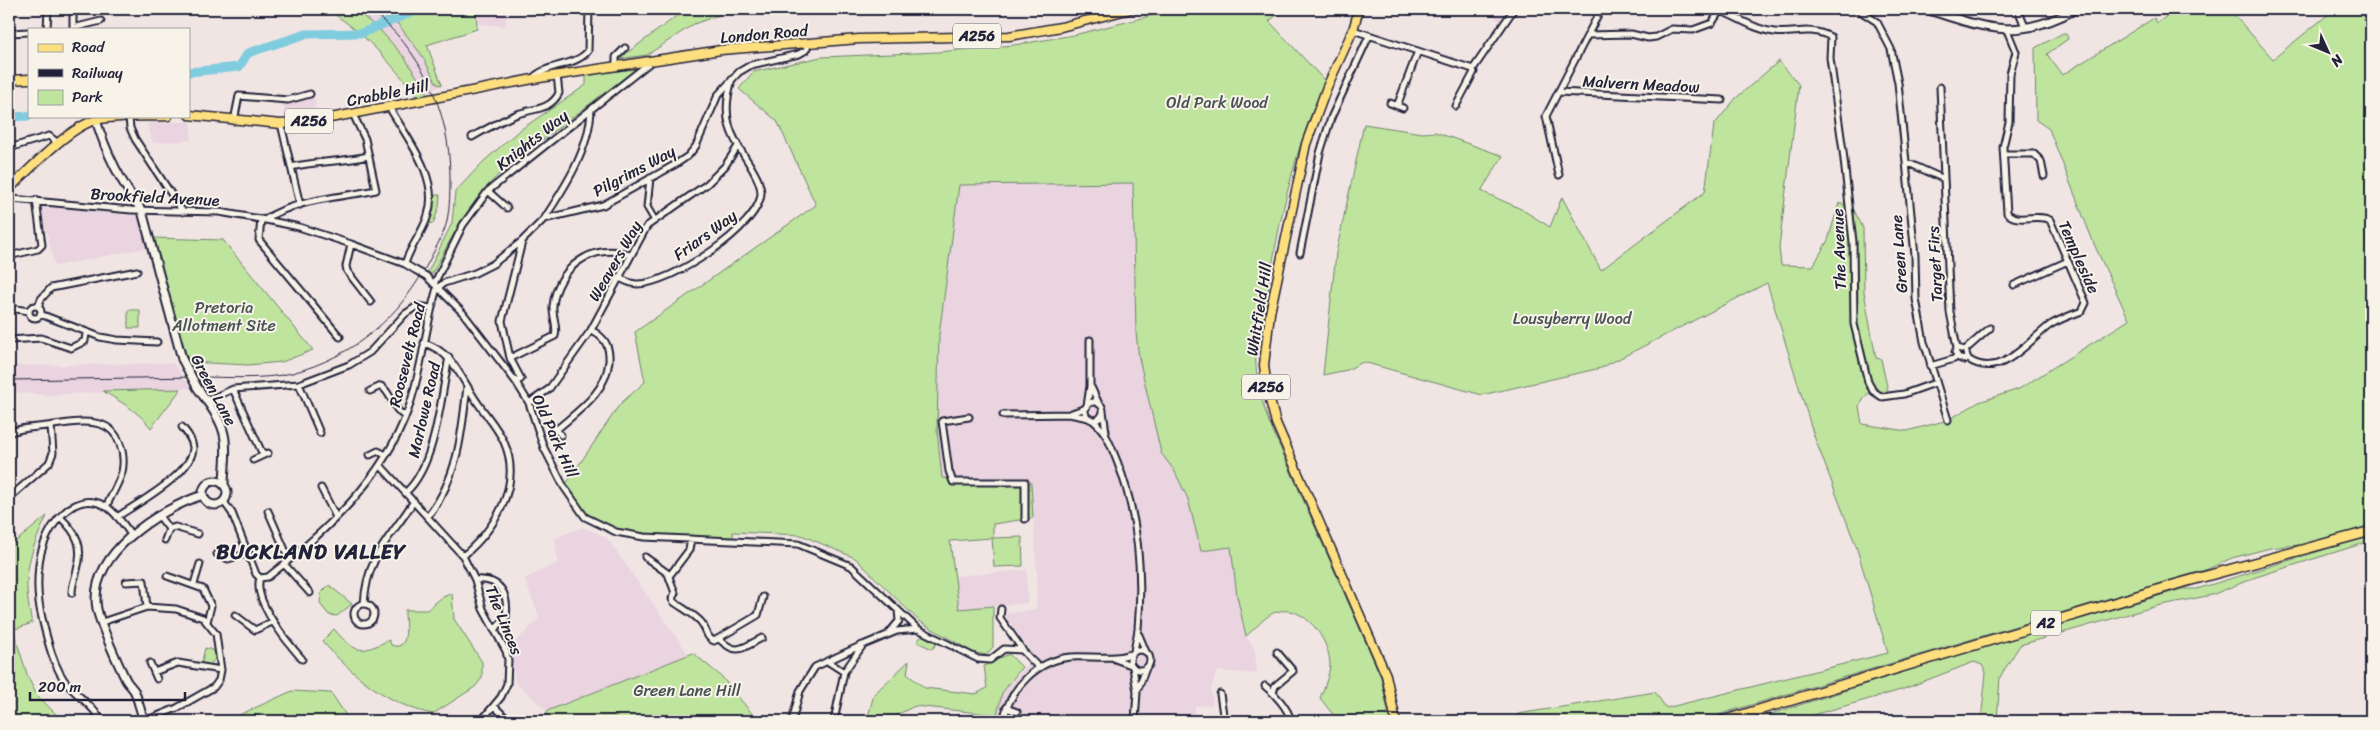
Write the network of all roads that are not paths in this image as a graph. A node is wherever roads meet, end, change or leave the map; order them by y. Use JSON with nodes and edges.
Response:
{"nodes":[{"id":1,"x":48,"y":9,"type":"edge"},
{"id":2,"x":73,"y":9,"type":"edge"},
{"id":3,"x":589,"y":9,"type":"edge"},
{"id":4,"x":1131,"y":9,"type":"edge"},
{"id":5,"x":1359,"y":9,"type":"edge"},
{"id":6,"x":1514,"y":9,"type":"edge"},
{"id":7,"x":1601,"y":9,"type":"edge"},
{"id":8,"x":1685,"y":9,"type":"edge"},
{"id":9,"x":1692,"y":9,"type":"edge"},
{"id":10,"x":1715,"y":9,"type":"edge"},
{"id":11,"x":1857,"y":9,"type":"edge"},
{"id":12,"x":1926,"y":9,"type":"edge"},
{"id":13,"x":2018,"y":9,"type":"edge"},
{"id":14,"x":2076,"y":9,"type":"edge"},
{"id":15,"x":1721,"y":10,"type":"edge"},
{"id":16,"x":101,"y":21,"type":"dead end"},
{"id":17,"x":95,"y":26,"type":"edge"},
{"id":18,"x":2024,"y":27,"type":"junction"},
{"id":19,"x":47,"y":28,"type":"edge"},
{"id":20,"x":73,"y":28,"type":"edge"},
{"id":21,"x":1353,"y":30,"type":"junction"},
{"id":22,"x":2007,"y":30,"type":"junction"},
{"id":23,"x":28,"y":32,"type":"edge"},
{"id":24,"x":9,"y":33,"type":"edge"},
{"id":25,"x":1588,"y":35,"type":"junction"},
{"id":26,"x":1369,"y":36,"type":"junction"},
{"id":27,"x":809,"y":44,"type":"junction"},
{"id":28,"x":625,"y":48,"type":"dead end"},
{"id":29,"x":1418,"y":51,"type":"junction"},
{"id":30,"x":653,"y":60,"type":"junction"},
{"id":31,"x":638,"y":63,"type":"joint"},
{"id":32,"x":618,"y":66,"type":"junction"},
{"id":33,"x":1473,"y":69,"type":"junction"},
{"id":34,"x":557,"y":75,"type":"junction"},
{"id":35,"x":28,"y":79,"type":"edge"},
{"id":36,"x":533,"y":79,"type":"junction"},
{"id":37,"x":9,"y":80,"type":"edge"},
{"id":38,"x":731,"y":81,"type":"junction"},
{"id":39,"x":1940,"y":87,"type":"dead end"},
{"id":40,"x":1558,"y":92,"type":"junction"},
{"id":41,"x":310,"y":94,"type":"dead end"},
{"id":42,"x":1722,"y":100,"type":"dead end"},
{"id":43,"x":1390,"y":103,"type":"dead end"},
{"id":44,"x":1397,"y":106,"type":"junction"},
{"id":45,"x":1456,"y":106,"type":"dead end"},
{"id":46,"x":389,"y":107,"type":"junction"},
{"id":47,"x":1403,"y":108,"type":"dead end"},
{"id":48,"x":592,"y":109,"type":"junction"},
{"id":49,"x":353,"y":114,"type":"junction"},
{"id":50,"x":190,"y":115,"type":"edge"},
{"id":51,"x":95,"y":118,"type":"edge"},
{"id":52,"x":129,"y":118,"type":"edge"},
{"id":53,"x":234,"y":121,"type":"junction"},
{"id":54,"x":281,"y":124,"type":"junction"},
{"id":55,"x":472,"y":137,"type":"dead end"},
{"id":56,"x":58,"y":143,"type":"junction"},
{"id":57,"x":738,"y":146,"type":"junction"},
{"id":58,"x":9,"y":148,"type":"edge"},
{"id":59,"x":2004,"y":154,"type":"junction"},
{"id":60,"x":368,"y":156,"type":"junction"},
{"id":61,"x":1906,"y":162,"type":"junction"},
{"id":62,"x":292,"y":167,"type":"junction"},
{"id":63,"x":1559,"y":175,"type":"dead end"},
{"id":64,"x":2044,"y":176,"type":"dead end"},
{"id":65,"x":650,"y":178,"type":"junction"},
{"id":66,"x":1944,"y":179,"type":"junction"},
{"id":67,"x":9,"y":189,"type":"edge"},
{"id":68,"x":488,"y":190,"type":"junction"},
{"id":69,"x":9,"y":197,"type":"edge"},
{"id":70,"x":36,"y":200,"type":"junction"},
{"id":71,"x":300,"y":206,"type":"junction"},
{"id":72,"x":506,"y":208,"type":"dead end"},
{"id":73,"x":142,"y":211,"type":"junction"},
{"id":74,"x":183,"y":212,"type":"junction"},
{"id":75,"x":544,"y":219,"type":"junction"},
{"id":76,"x":654,"y":219,"type":"junction"},
{"id":77,"x":263,"y":220,"type":"junction"},
{"id":78,"x":299,"y":227,"type":"joint"},
{"id":79,"x":522,"y":241,"type":"junction"},
{"id":80,"x":351,"y":244,"type":"junction"},
{"id":81,"x":1300,"y":253,"type":"dead end"},
{"id":82,"x":630,"y":255,"type":"junction"},
{"id":83,"x":9,"y":256,"type":"edge"},
{"id":84,"x":2068,"y":262,"type":"junction"},
{"id":85,"x":405,"y":264,"type":"junction"},
{"id":86,"x":137,"y":271,"type":"dead end"},
{"id":87,"x":129,"y":272,"type":"junction"},
{"id":88,"x":619,"y":278,"type":"junction"},
{"id":89,"x":130,"y":280,"type":"dead end"},
{"id":90,"x":2014,"y":284,"type":"dead end"},
{"id":91,"x":435,"y":286,"type":"junction"},
{"id":92,"x":371,"y":302,"type":"dead end"},
{"id":93,"x":38,"y":307,"type":"junction"},
{"id":94,"x":9,"y":308,"type":"edge"},
{"id":95,"x":431,"y":308,"type":"junction"},
{"id":96,"x":29,"y":311,"type":"junction"},
{"id":97,"x":40,"y":314,"type":"junction"},
{"id":98,"x":1990,"y":328,"type":"dead end"},
{"id":99,"x":591,"y":330,"type":"junction"},
{"id":100,"x":86,"y":332,"type":"junction"},
{"id":101,"x":340,"y":337,"type":"dead end"},
{"id":102,"x":9,"y":340,"type":"edge"},
{"id":103,"x":1090,"y":340,"type":"dead end"},
{"id":104,"x":157,"y":342,"type":"dead end"},
{"id":105,"x":424,"y":343,"type":"junction"},
{"id":106,"x":1956,"y":348,"type":"junction"},
{"id":107,"x":1965,"y":350,"type":"junction"},
{"id":108,"x":1957,"y":356,"type":"junction"},
{"id":109,"x":449,"y":357,"type":"junction"},
{"id":110,"x":510,"y":358,"type":"junction"},
{"id":111,"x":1968,"y":359,"type":"junction"},
{"id":112,"x":1930,"y":366,"type":"junction"},
{"id":113,"x":516,"y":382,"type":"junction"},
{"id":114,"x":1936,"y":383,"type":"junction"},
{"id":115,"x":299,"y":384,"type":"junction"},
{"id":116,"x":467,"y":386,"type":"junction"},
{"id":117,"x":1090,"y":386,"type":"junction"},
{"id":118,"x":233,"y":389,"type":"junction"},
{"id":119,"x":370,"y":391,"type":"dead end"},
{"id":120,"x":217,"y":396,"type":"junction"},
{"id":121,"x":206,"y":402,"type":"junction"},
{"id":122,"x":529,"y":403,"type":"junction"},
{"id":123,"x":479,"y":405,"type":"junction"},
{"id":124,"x":1100,"y":406,"type":"junction"},
{"id":125,"x":1086,"y":407,"type":"junction"},
{"id":126,"x":212,"y":410,"type":"junction"},
{"id":127,"x":464,"y":410,"type":"junction"},
{"id":128,"x":1069,"y":414,"type":"junction"},
{"id":129,"x":1003,"y":415,"type":"dead end"},
{"id":130,"x":405,"y":416,"type":"junction"},
{"id":131,"x":968,"y":417,"type":"dead end"},
{"id":132,"x":1090,"y":418,"type":"junction"},
{"id":133,"x":1948,"y":420,"type":"dead end"},
{"id":134,"x":552,"y":425,"type":"dead end"},
{"id":135,"x":51,"y":426,"type":"junction"},
{"id":136,"x":182,"y":427,"type":"dead end"},
{"id":137,"x":556,"y":430,"type":"junction"},
{"id":138,"x":9,"y":433,"type":"edge"},
{"id":139,"x":320,"y":433,"type":"dead end"},
{"id":140,"x":561,"y":435,"type":"dead end"},
{"id":141,"x":1106,"y":435,"type":"junction"},
{"id":142,"x":370,"y":455,"type":"dead end"},
{"id":143,"x":386,"y":455,"type":"junction"},
{"id":144,"x":253,"y":460,"type":"dead end"},
{"id":145,"x":380,"y":465,"type":"junction"},
{"id":146,"x":224,"y":468,"type":"junction"},
{"id":147,"x":216,"y":481,"type":"junction"},
{"id":148,"x":224,"y":485,"type":"junction"},
{"id":149,"x":321,"y":488,"type":"dead end"},
{"id":150,"x":406,"y":492,"type":"junction"},
{"id":151,"x":203,"y":495,"type":"junction"},
{"id":152,"x":9,"y":498,"type":"edge"},
{"id":153,"x":414,"y":501,"type":"junction"},
{"id":154,"x":224,"y":502,"type":"junction"},
{"id":155,"x":106,"y":507,"type":"junction"},
{"id":156,"x":268,"y":511,"type":"dead end"},
{"id":157,"x":159,"y":516,"type":"junction"},
{"id":158,"x":428,"y":516,"type":"junction"},
{"id":159,"x":60,"y":517,"type":"junction"},
{"id":160,"x":118,"y":517,"type":"junction"},
{"id":161,"x":336,"y":517,"type":"junction"},
{"id":162,"x":1025,"y":519,"type":"dead end"},
{"id":163,"x":169,"y":528,"type":"junction"},
{"id":164,"x":2371,"y":530,"type":"edge"},
{"id":165,"x":198,"y":534,"type":"dead end"},
{"id":166,"x":132,"y":536,"type":"junction"},
{"id":167,"x":691,"y":539,"type":"junction"},
{"id":168,"x":165,"y":540,"type":"dead end"},
{"id":169,"x":248,"y":553,"type":"junction"},
{"id":170,"x":217,"y":554,"type":"dead end"},
{"id":171,"x":463,"y":556,"type":"junction"},
{"id":172,"x":644,"y":557,"type":"dead end"},
{"id":173,"x":289,"y":559,"type":"junction"},
{"id":174,"x":200,"y":564,"type":"dead end"},
{"id":175,"x":284,"y":564,"type":"junction"},
{"id":176,"x":668,"y":574,"type":"junction"},
{"id":177,"x":167,"y":576,"type":"dead end"},
{"id":178,"x":260,"y":578,"type":"junction"},
{"id":179,"x":475,"y":580,"type":"junction"},
{"id":180,"x":126,"y":582,"type":"dead end"},
{"id":181,"x":194,"y":584,"type":"junction"},
{"id":182,"x":72,"y":593,"type":"dead end"},
{"id":183,"x":310,"y":594,"type":"dead end"},
{"id":184,"x":763,"y":597,"type":"dead end"},
{"id":185,"x":364,"y":604,"type":"junction"},
{"id":186,"x":147,"y":607,"type":"junction"},
{"id":187,"x":1001,"y":609,"type":"dead end"},
{"id":188,"x":898,"y":610,"type":"junction"},
{"id":189,"x":235,"y":615,"type":"dead end"},
{"id":190,"x":102,"y":622,"type":"junction"},
{"id":191,"x":207,"y":622,"type":"junction"},
{"id":192,"x":272,"y":622,"type":"junction"},
{"id":193,"x":918,"y":629,"type":"junction"},
{"id":194,"x":494,"y":630,"type":"junction"},
{"id":195,"x":1138,"y":630,"type":"junction"},
{"id":196,"x":884,"y":636,"type":"junction"},
{"id":197,"x":762,"y":638,"type":"dead end"},
{"id":198,"x":719,"y":639,"type":"junction"},
{"id":199,"x":863,"y":645,"type":"junction"},
{"id":200,"x":1022,"y":650,"type":"junction"},
{"id":201,"x":1277,"y":652,"type":"dead end"},
{"id":202,"x":1133,"y":653,"type":"junction"},
{"id":203,"x":1147,"y":653,"type":"junction"},
{"id":204,"x":1115,"y":658,"type":"junction"},
{"id":205,"x":302,"y":659,"type":"dead end"},
{"id":206,"x":827,"y":661,"type":"junction"},
{"id":207,"x":150,"y":663,"type":"dead end"},
{"id":208,"x":1132,"y":666,"type":"junction"},
{"id":209,"x":1039,"y":668,"type":"junction"},
{"id":210,"x":1146,"y":668,"type":"junction"},
{"id":211,"x":221,"y":670,"type":"junction"},
{"id":212,"x":154,"y":672,"type":"junction"},
{"id":213,"x":844,"y":672,"type":"junction"},
{"id":214,"x":156,"y":679,"type":"dead end"},
{"id":215,"x":1265,"y":686,"type":"dead end"},
{"id":216,"x":1137,"y":692,"type":"junction"},
{"id":217,"x":1273,"y":693,"type":"junction"},
{"id":218,"x":1220,"y":694,"type":"dead end"},
{"id":219,"x":494,"y":706,"type":"junction"},
{"id":220,"x":1006,"y":708,"type":"junction"},
{"id":221,"x":1017,"y":712,"type":"dead end"},
{"id":222,"x":102,"y":721,"type":"edge"},
{"id":223,"x":145,"y":721,"type":"edge"},
{"id":224,"x":482,"y":721,"type":"edge"},
{"id":225,"x":509,"y":721,"type":"edge"},
{"id":226,"x":792,"y":721,"type":"edge"},
{"id":227,"x":834,"y":721,"type":"edge"},
{"id":228,"x":1003,"y":721,"type":"edge"},
{"id":229,"x":1135,"y":721,"type":"edge"},
{"id":230,"x":1224,"y":721,"type":"edge"},
{"id":231,"x":1292,"y":721,"type":"edge"},
{"id":232,"x":1396,"y":721,"type":"edge"},
{"id":233,"x":1722,"y":721,"type":"edge"}],
"edges":[{"from":1,"to":19,"type":"street"},
{"from":2,"to":20,"type":"street"},
{"from":3,"to":36,"type":"street","name":"Crabble Hill"},
{"from":4,"to":27,"type":"main road","name":"London Road","number":"A256"},
{"from":5,"to":21,"type":"main road","name":"Whitfield Hill","number":"A256"},
{"from":6,"to":33,"type":"street"},
{"from":7,"to":25,"type":"street"},
{"from":8,"to":9,"type":"street"},
{"from":10,"to":15,"type":"street"},
{"from":11,"to":61,"type":"street","name":"Green Lane"},
{"from":12,"to":22,"type":"street"},
{"from":13,"to":18,"type":"street"},
{"from":14,"to":18,"type":"street"},
{"from":15,"to":25,"type":"street"},
{"from":15,"to":114,"type":"street","name":"The Avenue"},
{"from":16,"to":17,"type":"street"},
{"from":17,"to":20,"type":"street"},
{"from":18,"to":22,"type":"street"},
{"from":21,"to":26,"type":"street"},
{"from":21,"to":232,"type":"main road","name":"Whitfield Hill","number":"A256"},
{"from":22,"to":59,"type":"street","name":"Templeside"},
{"from":23,"to":24,"type":"street"},
{"from":25,"to":40,"type":"street"},
{"from":26,"to":29,"type":"street"},
{"from":26,"to":81,"type":"street"},
{"from":27,"to":30,"type":"main road","name":"London Road","number":"A256"},
{"from":27,"to":38,"type":"street","name":"Pilgrims Way"},
{"from":28,"to":32,"type":"street"},
{"from":29,"to":33,"type":"street"},
{"from":29,"to":44,"type":"street"},
{"from":30,"to":31,"type":"main road","name":"London Road","number":"A256"},
{"from":30,"to":48,"type":"street","name":"Knights Way"},
{"from":31,"to":32,"type":"main road","name":"Crabble Hill","number":"A256"},
{"from":32,"to":34,"type":"main road","name":"Crabble Hill","number":"A256"},
{"from":33,"to":45,"type":"street"},
{"from":34,"to":36,"type":"main road","name":"Crabble Hill","number":"A256"},
{"from":34,"to":55,"type":"street"},
{"from":35,"to":37,"type":"main road"},
{"from":36,"to":46,"type":"main road","name":"Crabble Hill","number":"A256"},
{"from":38,"to":57,"type":"street","name":"Friars Way"},
{"from":38,"to":65,"type":"street","name":"Pilgrims Way"},
{"from":39,"to":66,"type":"street","name":"Target Firs"},
{"from":40,"to":42,"type":"street","name":"Malvern Meadow"},
{"from":40,"to":63,"type":"street"},
{"from":41,"to":53,"type":"street"},
{"from":43,"to":44,"type":"street"},
{"from":44,"to":47,"type":"street"},
{"from":46,"to":49,"type":"main road","name":"Crabble Hill","number":"A256"},
{"from":46,"to":85,"type":"street"},
{"from":48,"to":68,"type":"street","name":"Knights Way"},
{"from":48,"to":75,"type":"street"},
{"from":49,"to":54,"type":"main road","name":"Crabble Hill","number":"A256"},
{"from":49,"to":60,"type":"street"},
{"from":50,"to":53,"type":"main road","name":"Crabble Hill","number":"A256"},
{"from":51,"to":56,"type":"main road"},
{"from":51,"to":73,"type":"street","name":"Green Lane"},
{"from":52,"to":74,"type":"street"},
{"from":53,"to":54,"type":"main road","name":"Crabble Hill","number":"A256"},
{"from":54,"to":62,"type":"street"},
{"from":56,"to":58,"type":"street"},
{"from":56,"to":67,"type":"main road"},
{"from":57,"to":76,"type":"street","name":"Weavers Way"},
{"from":57,"to":88,"type":"street","name":"Friars Way"},
{"from":59,"to":64,"type":"street"},
{"from":59,"to":84,"type":"street","name":"Templeside"},
{"from":60,"to":62,"type":"street"},
{"from":60,"to":71,"type":"street"},
{"from":61,"to":66,"type":"street"},
{"from":61,"to":112,"type":"street","name":"Green Lane"},
{"from":62,"to":71,"type":"street"},
{"from":65,"to":75,"type":"street","name":"Pilgrims Way"},
{"from":65,"to":76,"type":"street"},
{"from":66,"to":106,"type":"street","name":"Target Firs"},
{"from":68,"to":72,"type":"street","name":"Knights Way"},
{"from":68,"to":91,"type":"street","name":"Knights Way"},
{"from":69,"to":70,"type":"street","name":"Brookfield Avenue"},
{"from":70,"to":73,"type":"street","name":"Brookfield Avenue"},
{"from":70,"to":83,"type":"street"},
{"from":71,"to":77,"type":"street"},
{"from":73,"to":74,"type":"street","name":"Brookfield Avenue"},
{"from":73,"to":121,"type":"street","name":"Green Lane","bridge":true},
{"from":74,"to":77,"type":"street","name":"Brookfield Avenue"},
{"from":75,"to":79,"type":"street"},
{"from":76,"to":82,"type":"street","name":"Weavers Way"},
{"from":77,"to":78,"type":"street","name":"Brookfield Avenue"},
{"from":77,"to":101,"type":"street"},
{"from":78,"to":80,"type":"street","name":"Old Park Hill"},
{"from":79,"to":91,"type":"street"},
{"from":79,"to":110,"type":"street"},
{"from":80,"to":85,"type":"street","name":"Old Park Hill"},
{"from":80,"to":92,"type":"street"},
{"from":82,"to":88,"type":"street","name":"Weavers Way"},
{"from":82,"to":110,"type":"street"},
{"from":84,"to":90,"type":"street"},
{"from":84,"to":111,"type":"street","name":"Templeside"},
{"from":85,"to":91,"type":"street","name":"Old Park Hill","bridge":true},
{"from":86,"to":87,"type":"street"},
{"from":87,"to":89,"type":"street"},
{"from":87,"to":93,"type":"street"},
{"from":88,"to":99,"type":"street","name":"Weavers Way"},
{"from":91,"to":95,"type":"street","name":"Roosevelt Road"},
{"from":91,"to":113,"type":"street","name":"Old Park Hill"},
{"from":93,"to":96,"type":"street"},
{"from":93,"to":97,"type":"street"},
{"from":94,"to":96,"type":"street"},
{"from":95,"to":105,"type":"street","name":"Roosevelt Road"},
{"from":95,"to":115,"type":"street"},
{"from":96,"to":97,"type":"street"},
{"from":97,"to":100,"type":"street"},
{"from":98,"to":107,"type":"street"},
{"from":99,"to":122,"type":"street","name":"Weavers Way"},
{"from":99,"to":137,"type":"street"},
{"from":100,"to":102,"type":"street"},
{"from":100,"to":104,"type":"street"},
{"from":103,"to":117,"type":"street"},
{"from":105,"to":109,"type":"street"},
{"from":105,"to":130,"type":"street","name":"Roosevelt Road"},
{"from":106,"to":107,"type":"street"},
{"from":106,"to":108,"type":"street","name":"Target Firs"},
{"from":107,"to":111,"type":"street"},
{"from":108,"to":111,"type":"street"},
{"from":108,"to":112,"type":"street"},
{"from":109,"to":116,"type":"street"},
{"from":109,"to":150,"type":"street","name":"Marlowe Road"},
{"from":110,"to":113,"type":"street"},
{"from":112,"to":114,"type":"street","name":"Green Lane"},
{"from":113,"to":122,"type":"street","name":"Old Park Hill"},
{"from":114,"to":133,"type":"street","name":"Green Lane"},
{"from":115,"to":118,"type":"street"},
{"from":115,"to":139,"type":"street"},
{"from":116,"to":123,"type":"street"},
{"from":116,"to":127,"type":"street"},
{"from":117,"to":124,"type":"street"},
{"from":117,"to":125,"type":"street"},
{"from":118,"to":120,"type":"street"},
{"from":118,"to":144,"type":"street"},
{"from":119,"to":130,"type":"street"},
{"from":120,"to":121,"type":"street"},
{"from":120,"to":126,"type":"street"},
{"from":121,"to":126,"type":"street","name":"Green Lane"},
{"from":122,"to":167,"type":"street","name":"Old Park Hill"},
{"from":123,"to":127,"type":"street"},
{"from":123,"to":171,"type":"street"},
{"from":124,"to":125,"type":"street"},
{"from":124,"to":132,"type":"street"},
{"from":124,"to":141,"type":"street"},
{"from":125,"to":128,"type":"street"},
{"from":125,"to":132,"type":"street"},
{"from":126,"to":146,"type":"street","name":"Green Lane"},
{"from":127,"to":158,"type":"street"},
{"from":128,"to":129,"type":"street"},
{"from":128,"to":132,"type":"street"},
{"from":130,"to":143,"type":"street","name":"Roosevelt Road"},
{"from":131,"to":162,"type":"street"},
{"from":132,"to":141,"type":"street"},
{"from":134,"to":137,"type":"street"},
{"from":135,"to":138,"type":"street"},
{"from":135,"to":152,"type":"street"},
{"from":135,"to":155,"type":"street"},
{"from":136,"to":160,"type":"street"},
{"from":137,"to":140,"type":"street"},
{"from":141,"to":195,"type":"street"},
{"from":142,"to":143,"type":"street"},
{"from":143,"to":145,"type":"street","name":"Roosevelt Road"},
{"from":145,"to":150,"type":"street","name":"The Linces"},
{"from":145,"to":161,"type":"street","name":"Roosevelt Road"},
{"from":146,"to":147,"type":"street","name":"Green Lane"},
{"from":146,"to":148,"type":"street","name":"Green Lane"},
{"from":147,"to":148,"type":"street"},
{"from":147,"to":151,"type":"street"},
{"from":148,"to":154,"type":"street"},
{"from":149,"to":161,"type":"street"},
{"from":150,"to":153,"type":"street","name":"The Linces"},
{"from":151,"to":154,"type":"street"},
{"from":151,"to":157,"type":"street"},
{"from":153,"to":158,"type":"street","name":"The Linces"},
{"from":153,"to":185,"type":"street"},
{"from":154,"to":169,"type":"street"},
{"from":155,"to":159,"type":"street"},
{"from":155,"to":160,"type":"street"},
{"from":156,"to":173,"type":"street"},
{"from":157,"to":163,"type":"street"},
{"from":157,"to":166,"type":"street"},
{"from":158,"to":171,"type":"street","name":"The Linces"},
{"from":159,"to":182,"type":"street"},
{"from":159,"to":222,"type":"street"},
{"from":160,"to":166,"type":"street"},
{"from":161,"to":173,"type":"street","name":"Roosevelt Road"},
{"from":163,"to":165,"type":"street"},
{"from":163,"to":168,"type":"street"},
{"from":164,"to":233,"type":"highway","number":"A2"},
{"from":166,"to":190,"type":"street"},
{"from":167,"to":176,"type":"street"},
{"from":167,"to":188,"type":"street","name":"Old Park Hill"},
{"from":169,"to":170,"type":"street"},
{"from":169,"to":178,"type":"street"},
{"from":171,"to":179,"type":"street","name":"The Linces"},
{"from":172,"to":176,"type":"street"},
{"from":173,"to":175,"type":"street","name":"Roosevelt Road"},
{"from":174,"to":181,"type":"street"},
{"from":175,"to":178,"type":"street","name":"Roosevelt Road"},
{"from":175,"to":183,"type":"street"},
{"from":176,"to":198,"type":"street"},
{"from":177,"to":181,"type":"street"},
{"from":178,"to":192,"type":"street"},
{"from":179,"to":194,"type":"street","name":"The Linces"},
{"from":179,"to":194,"type":"street"},
{"from":180,"to":186,"type":"street"},
{"from":181,"to":191,"type":"street"},
{"from":184,"to":198,"type":"street"},
{"from":185,"to":185,"type":"street"},
{"from":186,"to":190,"type":"street"},
{"from":186,"to":191,"type":"street"},
{"from":187,"to":200,"type":"street"},
{"from":188,"to":193,"type":"street","name":"Old Park Hill"},
{"from":188,"to":196,"type":"street"},
{"from":189,"to":192,"type":"street"},
{"from":190,"to":223,"type":"street"},
{"from":191,"to":211,"type":"street"},
{"from":192,"to":205,"type":"street"},
{"from":193,"to":196,"type":"street"},
{"from":193,"to":200,"type":"street","name":"Old Park Hill"},
{"from":194,"to":219,"type":"street","name":"The Linces"},
{"from":195,"to":202,"type":"street"},
{"from":195,"to":203,"type":"street"},
{"from":196,"to":199,"type":"street"},
{"from":197,"to":198,"type":"street"},
{"from":199,"to":206,"type":"street"},
{"from":199,"to":213,"type":"street"},
{"from":200,"to":209,"type":"street"},
{"from":201,"to":217,"type":"street"},
{"from":202,"to":203,"type":"street"},
{"from":202,"to":204,"type":"street"},
{"from":202,"to":208,"type":"street"},
{"from":203,"to":210,"type":"street"},
{"from":204,"to":208,"type":"street"},
{"from":204,"to":209,"type":"street"},
{"from":206,"to":213,"type":"street"},
{"from":206,"to":226,"type":"street"},
{"from":207,"to":212,"type":"street"},
{"from":208,"to":210,"type":"street"},
{"from":208,"to":216,"type":"street"},
{"from":209,"to":220,"type":"street"},
{"from":210,"to":216,"type":"street"},
{"from":211,"to":212,"type":"street"},
{"from":211,"to":223,"type":"street"},
{"from":212,"to":214,"type":"street"},
{"from":213,"to":227,"type":"street"},
{"from":215,"to":217,"type":"street"},
{"from":216,"to":229,"type":"street"},
{"from":217,"to":231,"type":"street"},
{"from":218,"to":230,"type":"street"},
{"from":219,"to":224,"type":"street","name":"The Linces"},
{"from":219,"to":225,"type":"street"},
{"from":220,"to":221,"type":"street"},
{"from":220,"to":228,"type":"street"}]}
